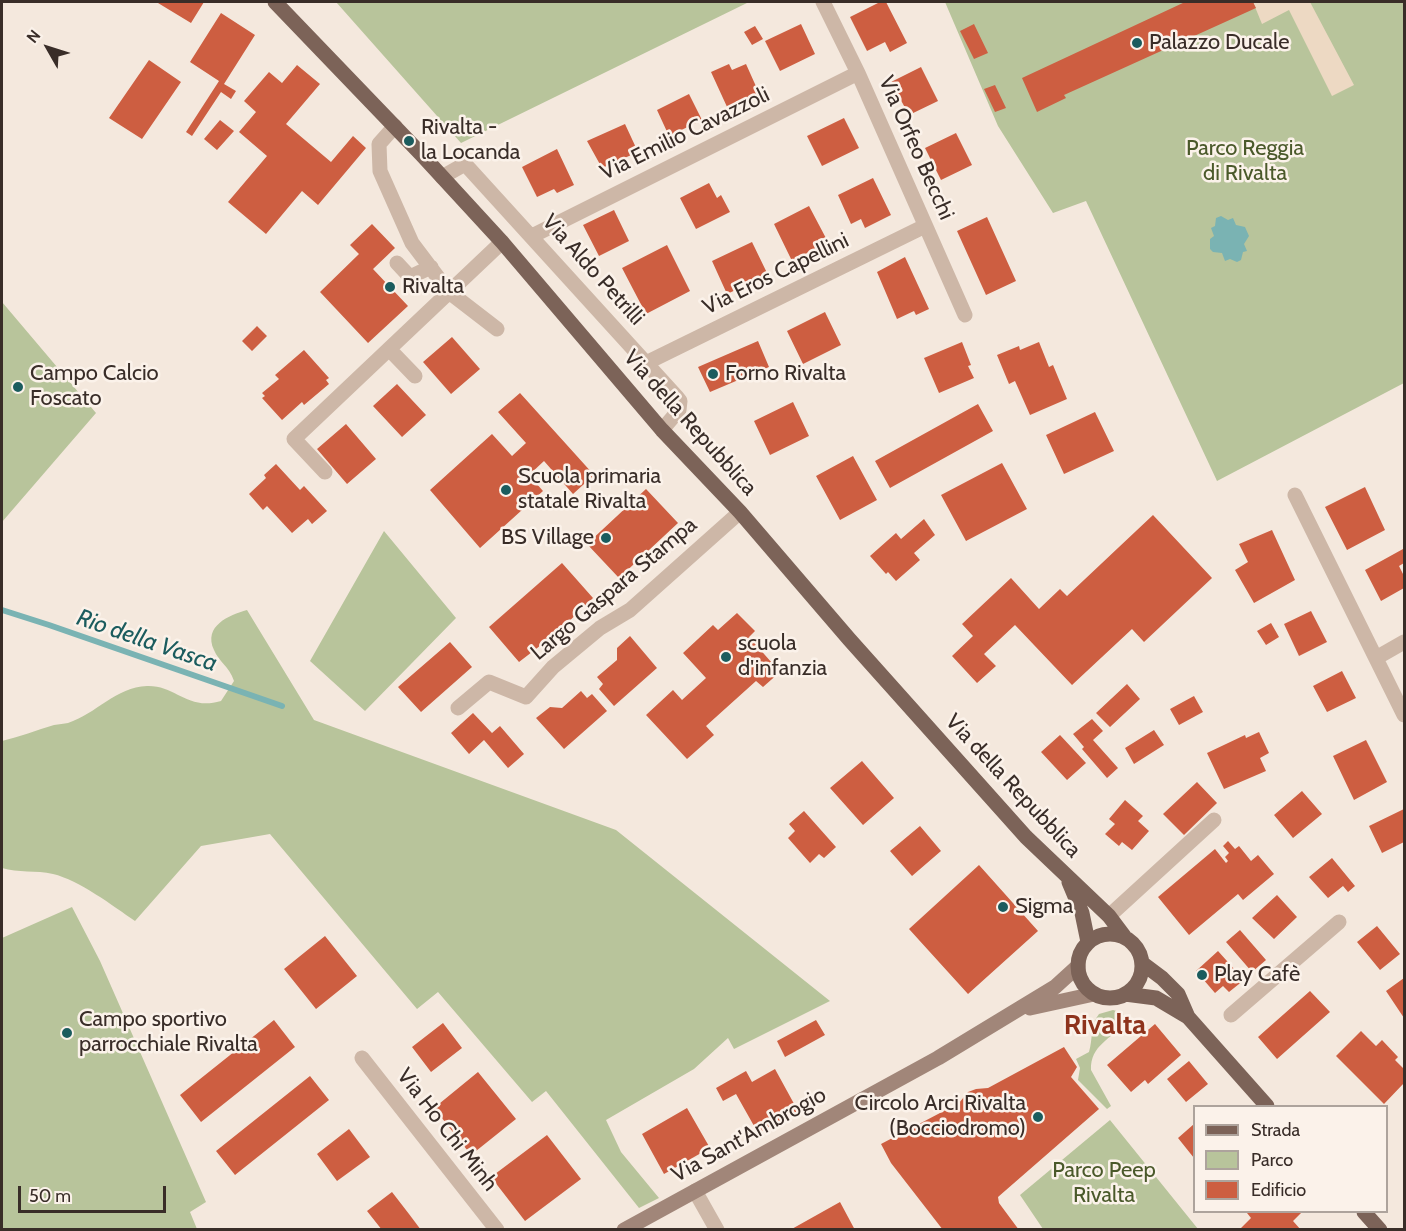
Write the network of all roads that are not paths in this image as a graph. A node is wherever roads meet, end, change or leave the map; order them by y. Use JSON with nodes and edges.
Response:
{"nodes":[{"id":1,"x":275,"y":2,"type":"edge"},
{"id":2,"x":823,"y":2,"type":"edge"},
{"id":3,"x":858,"y":73,"type":"junction"},
{"id":4,"x":395,"y":126,"type":"junction"},
{"id":5,"x":442,"y":177,"type":"junction"},
{"id":6,"x":926,"y":226,"type":"junction"},
{"id":7,"x":532,"y":236,"type":"junction"},
{"id":8,"x":502,"y":242,"type":"junction"},
{"id":9,"x":397,"y":263,"type":"dead end"},
{"id":10,"x":431,"y":267,"type":"junction"},
{"id":11,"x":450,"y":291,"type":"junction"},
{"id":12,"x":965,"y":315,"type":"dead end"},
{"id":13,"x":497,"y":329,"type":"dead end"},
{"id":14,"x":389,"y":349,"type":"junction"},
{"id":15,"x":646,"y":363,"type":"junction"},
{"id":16,"x":415,"y":376,"type":"dead end"},
{"id":17,"x":662,"y":430,"type":"junction"},
{"id":18,"x":325,"y":472,"type":"dead end"},
{"id":19,"x":1295,"y":495,"type":"dead end"},
{"id":20,"x":740,"y":512,"type":"junction"},
{"id":21,"x":1404,"y":642,"type":"edge"},
{"id":22,"x":1376,"y":658,"type":"junction"},
{"id":23,"x":458,"y":708,"type":"dead end"},
{"id":24,"x":1404,"y":715,"type":"edge"},
{"id":25,"x":1214,"y":820,"type":"dead end"},
{"id":26,"x":1068,"y":879,"type":"junction"},
{"id":27,"x":1109,"y":916,"type":"junction"},
{"id":28,"x":1339,"y":921,"type":"dead end"},
{"id":29,"x":1124,"y":936,"type":"junction"},
{"id":30,"x":1088,"y":942,"type":"junction"},
{"id":31,"x":1142,"y":963,"type":"junction"},
{"id":32,"x":1078,"y":966,"type":"junction"},
{"id":33,"x":1094,"y":994,"type":"junction"},
{"id":34,"x":1125,"y":994,"type":"junction"},
{"id":35,"x":1018,"y":1011,"type":"junction"},
{"id":36,"x":1231,"y":1015,"type":"dead end"},
{"id":37,"x":1188,"y":1017,"type":"junction"},
{"id":38,"x":362,"y":1058,"type":"dead end"},
{"id":39,"x":1265,"y":1105,"type":"edge"},
{"id":40,"x":695,"y":1191,"type":"junction"},
{"id":41,"x":1365,"y":1213,"type":"edge"},
{"id":42,"x":626,"y":1229,"type":"edge"},
{"id":43,"x":497,"y":1230,"type":"edge"},
{"id":44,"x":717,"y":1230,"type":"edge"},
{"id":45,"x":1380,"y":1230,"type":"edge"}],
"edges":[{"from":1,"to":4,"type":"main road","name":"Via della Repubblica"},
{"from":2,"to":3,"type":"street","name":"Via Orfeo Becchi"},
{"from":3,"to":6,"type":"street","name":"Via Orfeo Becchi"},
{"from":3,"to":7,"type":"street","name":"Via Emilio Cavazzoli"},
{"from":4,"to":5,"type":"main road","name":"Via della Repubblica"},
{"from":4,"to":10,"type":"street"},
{"from":5,"to":7,"type":"street","name":"Via Aldo Petrilli"},
{"from":5,"to":8,"type":"main road","name":"Via della Repubblica"},
{"from":6,"to":12,"type":"street","name":"Via Orfeo Becchi"},
{"from":6,"to":15,"type":"street","name":"Via Eros Capellini"},
{"from":7,"to":15,"type":"street","name":"Via Aldo Petrilli"},
{"from":8,"to":11,"type":"street"},
{"from":8,"to":17,"type":"main road","name":"Via della Repubblica"},
{"from":9,"to":10,"type":"street"},
{"from":10,"to":11,"type":"street"},
{"from":11,"to":13,"type":"street"},
{"from":11,"to":14,"type":"street"},
{"from":14,"to":16,"type":"street"},
{"from":14,"to":18,"type":"street"},
{"from":15,"to":17,"type":"street","name":"Via Aldo Petrilli"},
{"from":17,"to":20,"type":"main road","name":"Via della Repubblica"},
{"from":19,"to":22,"type":"street"},
{"from":20,"to":23,"type":"street","name":"Largo Gaspara Stampa"},
{"from":20,"to":26,"type":"main road","name":"Via della Repubblica"},
{"from":21,"to":22,"type":"street"},
{"from":22,"to":24,"type":"street"},
{"from":25,"to":27,"type":"street"},
{"from":26,"to":27,"type":"main road","name":"Via della Repubblica"},
{"from":26,"to":30,"type":"main road","name":"Via della Repubblica"},
{"from":27,"to":29,"type":"main road","name":"Via della Repubblica"},
{"from":28,"to":36,"type":"street"},
{"from":29,"to":30,"type":"main road"},
{"from":29,"to":31,"type":"main road","name":"Via della Repubblica"},
{"from":30,"to":32,"type":"main road"},
{"from":31,"to":34,"type":"main road"},
{"from":31,"to":37,"type":"main road","name":"Via della Repubblica"},
{"from":32,"to":33,"type":"main road"},
{"from":32,"to":35,"type":"main road","name":"Via Sant'Ambrogio"},
{"from":33,"to":34,"type":"main road","name":"Via della Repubblica"},
{"from":33,"to":35,"type":"main road","name":"Via Sant'Ambrogio"},
{"from":34,"to":37,"type":"main road","name":"Via della Repubblica"},
{"from":35,"to":40,"type":"main road","name":"Via Sant'Ambrogio"},
{"from":37,"to":39,"type":"main road","name":"Via della Repubblica"},
{"from":38,"to":43,"type":"street","name":"Via Ho Chi Minh"},
{"from":40,"to":42,"type":"main road","name":"Via Sant'Ambrogio"},
{"from":40,"to":44,"type":"street"},
{"from":41,"to":45,"type":"main road"}]}
